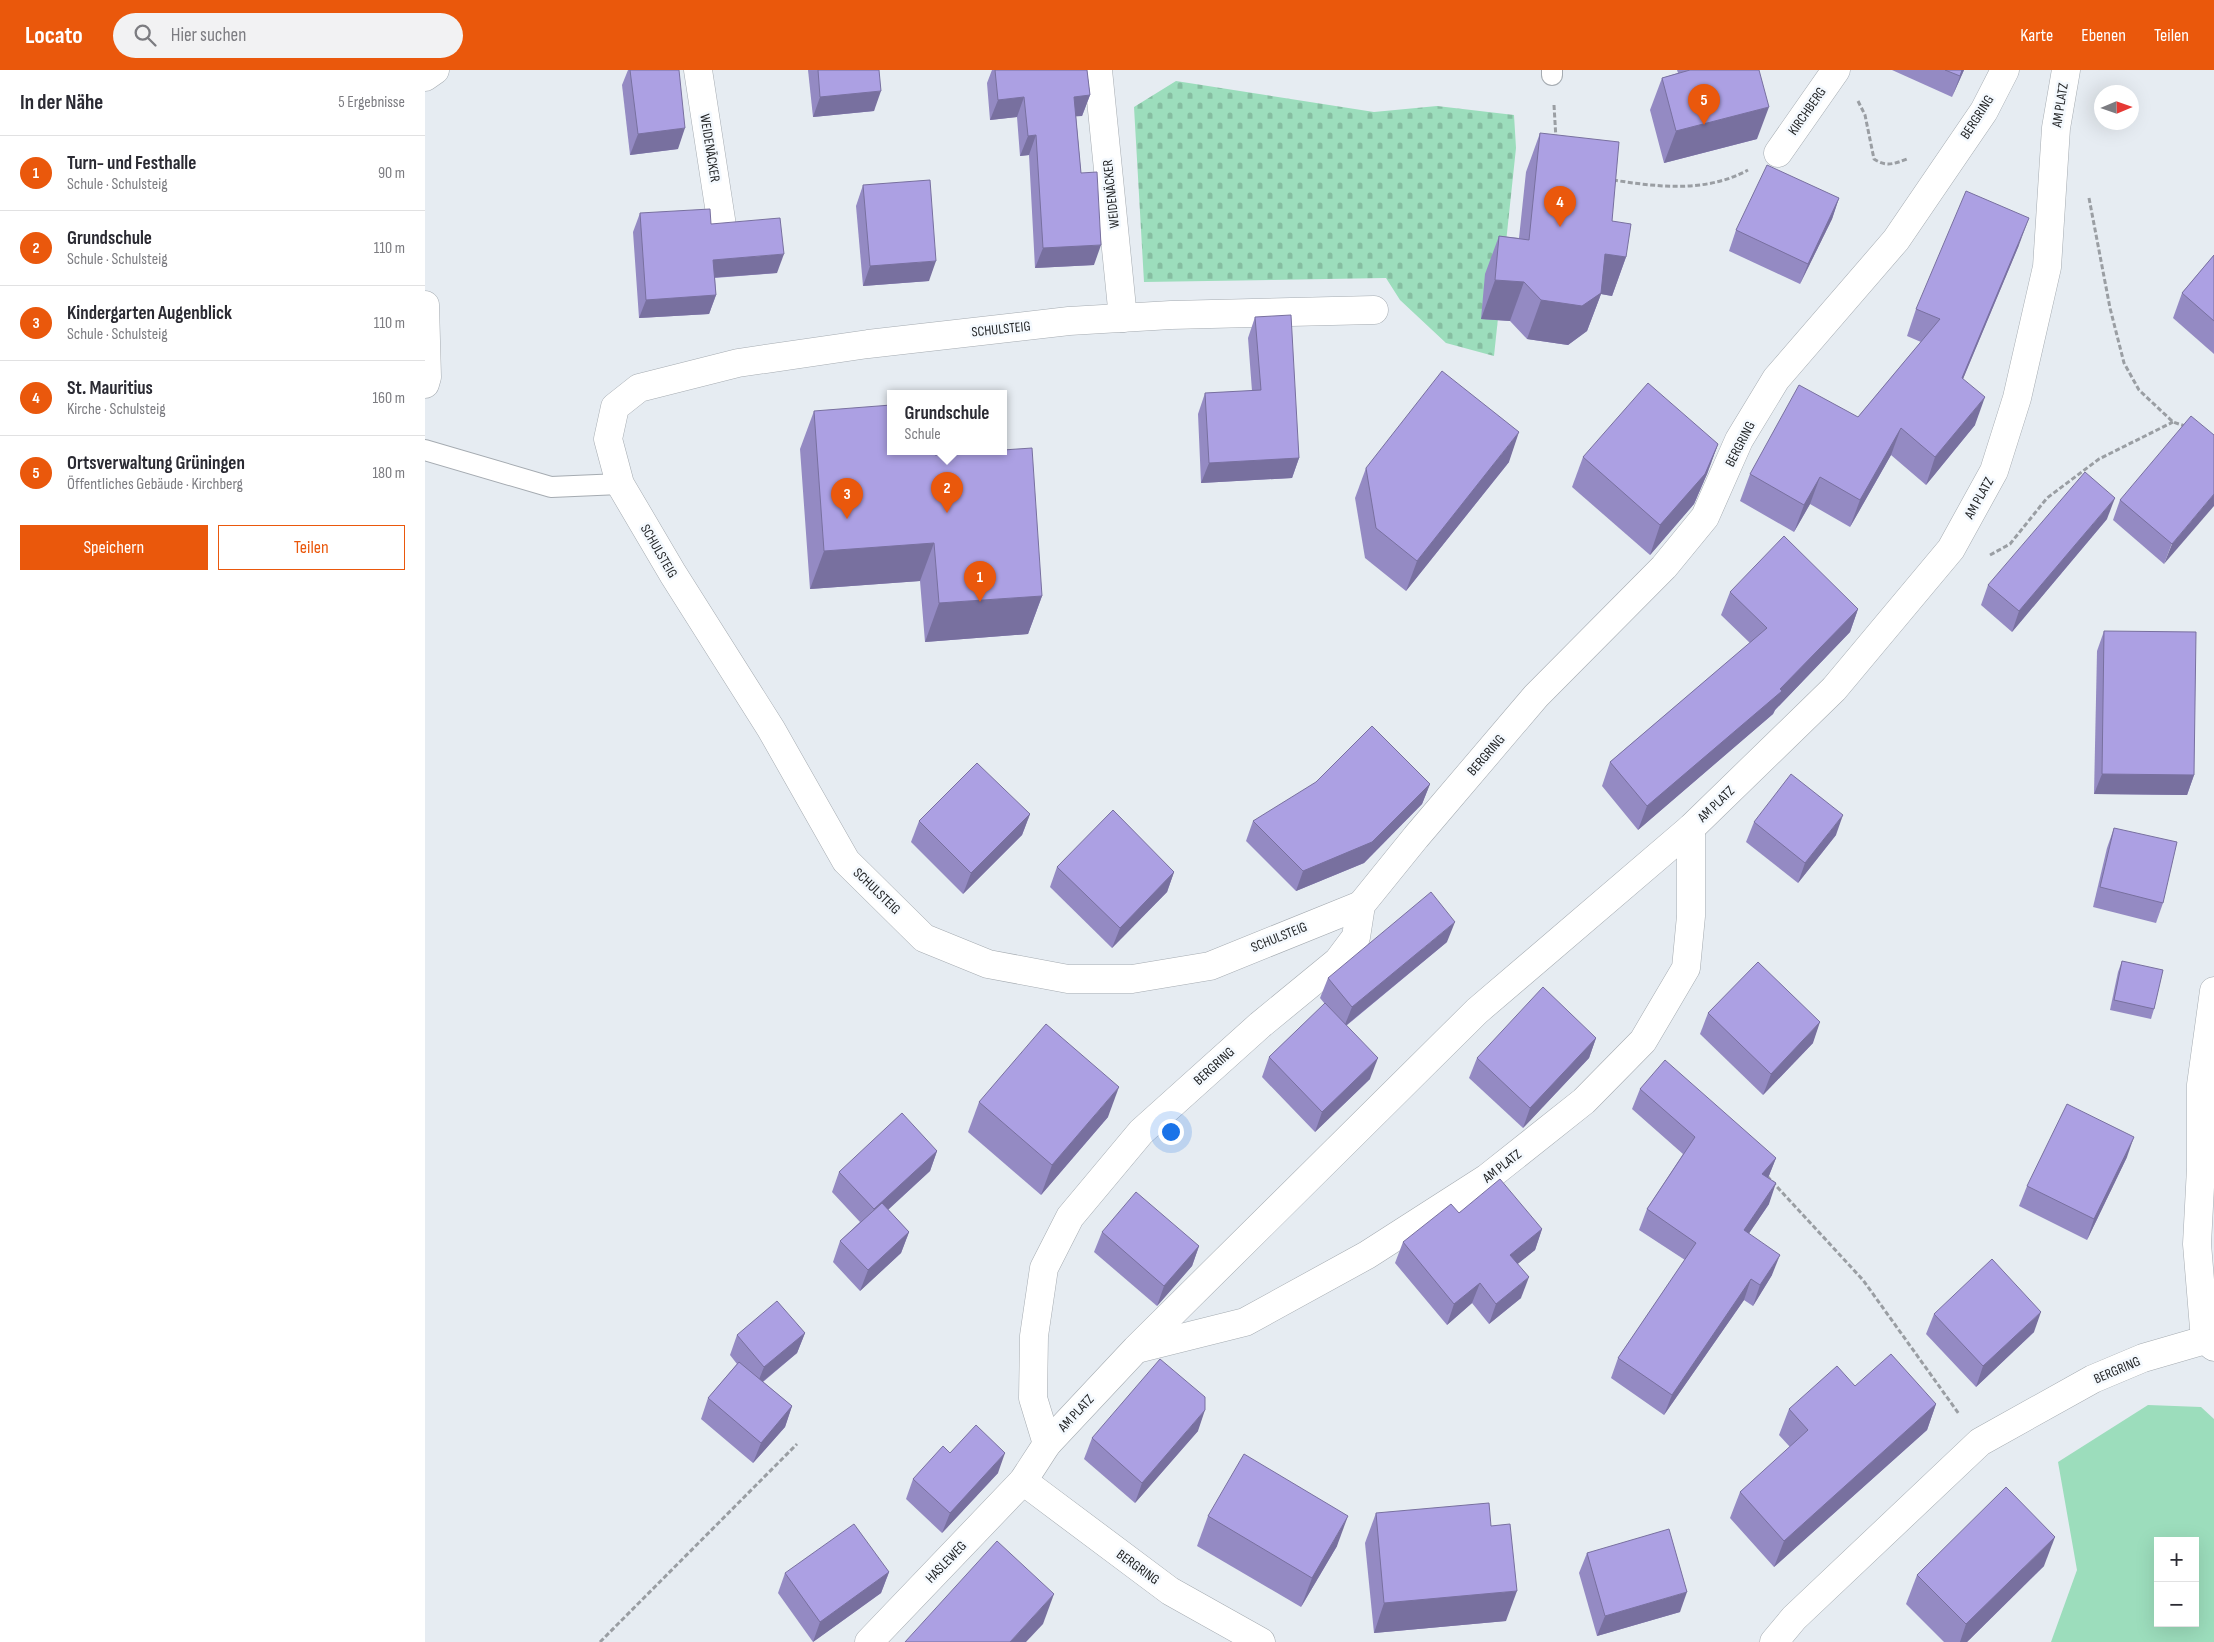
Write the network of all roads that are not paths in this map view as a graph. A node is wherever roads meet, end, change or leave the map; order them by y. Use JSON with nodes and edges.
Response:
{"nodes":[{"id":1,"x":435,"y":70,"type":"edge"},
{"id":2,"x":698,"y":70,"type":"edge"},
{"id":3,"x":1098,"y":70,"type":"edge"},
{"id":4,"x":1836,"y":70,"type":"edge"},
{"id":5,"x":2005,"y":70,"type":"edge"},
{"id":6,"x":2066,"y":70,"type":"edge"},
{"id":7,"x":425,"y":77,"type":"edge"},
{"id":8,"x":1777,"y":153,"type":"road end"},
{"id":9,"x":722,"y":226,"type":"edge"},
{"id":10,"x":425,"y":305,"type":"edge"},
{"id":11,"x":1374,"y":310,"type":"dead end"},
{"id":12,"x":1123,"y":318,"type":"junction"},
{"id":13,"x":425,"y":384,"type":"edge"},
{"id":14,"x":425,"y":450,"type":"edge"},
{"id":15,"x":620,"y":484,"type":"junction"},
{"id":16,"x":1691,"y":828,"type":"junction"},
{"id":17,"x":1361,"y":905,"type":"junction"},
{"id":18,"x":2214,"y":991,"type":"edge"},
{"id":19,"x":2210,"y":1344,"type":"edge"},
{"id":20,"x":1136,"y":1349,"type":"junction"},
{"id":21,"x":1047,"y":1444,"type":"junction"},
{"id":22,"x":1023,"y":1481,"type":"junction"},
{"id":23,"x":869,"y":1642,"type":"edge"},
{"id":24,"x":1261,"y":1642,"type":"edge"},
{"id":25,"x":1774,"y":1642,"type":"edge"}],
"edges":[{"from":1,"to":7,"type":"street"},
{"from":2,"to":9,"type":"street","name":"WEIDENÄCKER"},
{"from":3,"to":12,"type":"street","name":"WEIDENÄCKER"},
{"from":4,"to":8,"type":"street","name":"KIRCHBERG"},
{"from":5,"to":17,"type":"street","name":"BERGRING"},
{"from":6,"to":16,"type":"street","name":"AM PLATZ"},
{"from":10,"to":13,"type":"street"},
{"from":11,"to":12,"type":"street","name":"SCHULSTEIG"},
{"from":12,"to":15,"type":"street","name":"SCHULSTEIG"},
{"from":14,"to":15,"type":"lane"},
{"from":15,"to":17,"type":"street","name":"SCHULSTEIG"},
{"from":16,"to":20,"type":"street","name":"AM PLATZ"},
{"from":16,"to":20,"type":"street","name":"AM PLATZ"},
{"from":17,"to":21,"type":"street","name":"BERGRING"},
{"from":18,"to":19,"type":"street","name":"BERGRING"},
{"from":19,"to":25,"type":"street","name":"BERGRING"},
{"from":20,"to":21,"type":"street","name":"AM PLATZ"},
{"from":21,"to":22,"type":"street","name":"AM PLATZ"},
{"from":22,"to":23,"type":"street","name":"HASLEWEG"},
{"from":22,"to":24,"type":"street","name":"BERGRING"}]}
